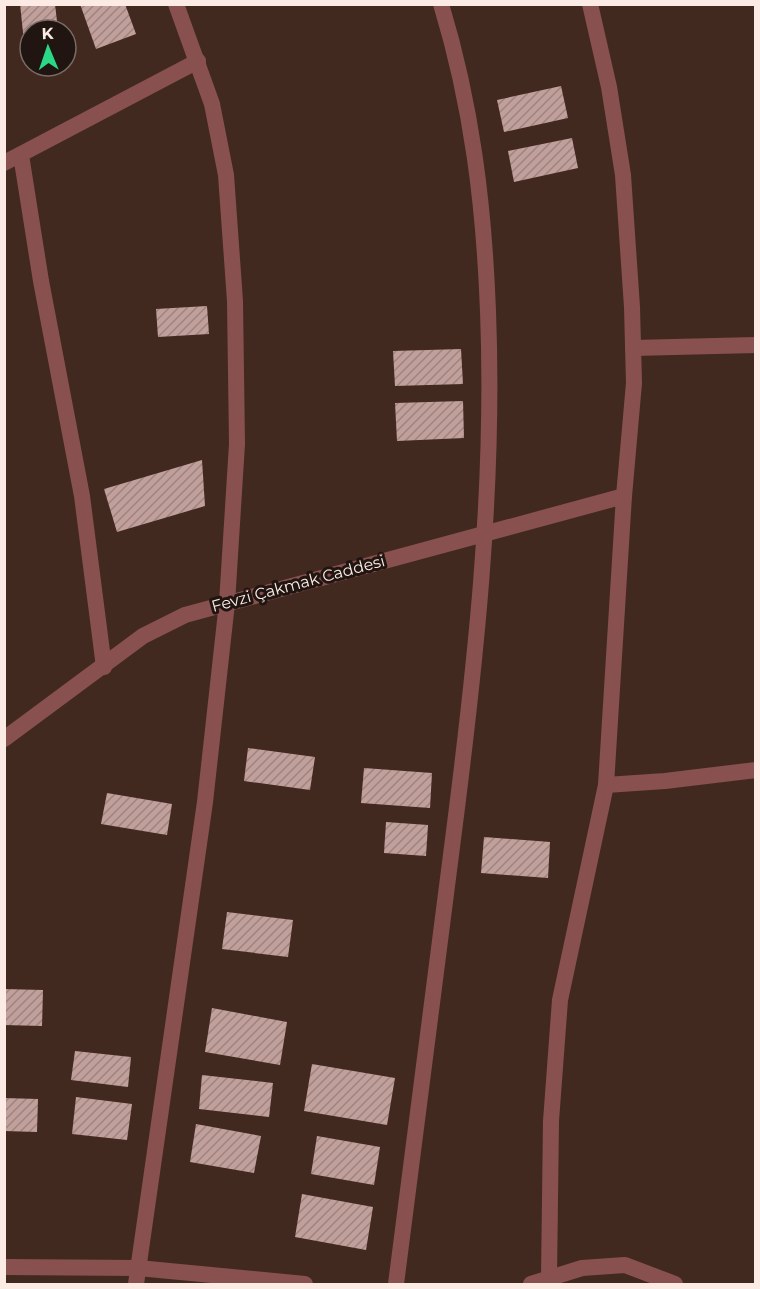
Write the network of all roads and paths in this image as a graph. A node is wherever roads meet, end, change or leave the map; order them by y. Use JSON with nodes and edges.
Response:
{"nodes":[{"id":1,"x":176,"y":4,"type":"edge"},
{"id":2,"x":441,"y":4,"type":"edge"},
{"id":3,"x":590,"y":4,"type":"edge"},
{"id":4,"x":198,"y":61,"type":"junction"},
{"id":5,"x":21,"y":154,"type":"junction"},
{"id":6,"x":4,"y":163,"type":"edge"},
{"id":7,"x":756,"y":345,"type":"edge"},
{"id":8,"x":633,"y":348,"type":"junction"},
{"id":9,"x":624,"y":496,"type":"junction"},
{"id":10,"x":485,"y":532,"type":"junction"},
{"id":11,"x":227,"y":603,"type":"junction"},
{"id":12,"x":104,"y":667,"type":"junction"},
{"id":13,"x":4,"y":739,"type":"edge"},
{"id":14,"x":756,"y":770,"type":"edge"},
{"id":15,"x":606,"y":785,"type":"junction"},
{"id":16,"x":4,"y":1267,"type":"edge"},
{"id":17,"x":137,"y":1276,"type":"edge"},
{"id":18,"x":549,"y":1278,"type":"junction"},
{"id":19,"x":305,"y":1284,"type":"edge"},
{"id":20,"x":396,"y":1284,"type":"edge"},
{"id":21,"x":531,"y":1284,"type":"edge"},
{"id":22,"x":675,"y":1284,"type":"edge"}],
"edges":[{"from":1,"to":4,"type":"street"},
{"from":2,"to":10,"type":"street"},
{"from":3,"to":8,"type":"street"},
{"from":4,"to":5,"type":"street"},
{"from":4,"to":11,"type":"street"},
{"from":5,"to":6,"type":"street"},
{"from":5,"to":12,"type":"street"},
{"from":7,"to":8,"type":"street"},
{"from":8,"to":9,"type":"street"},
{"from":9,"to":10,"type":"street","name":"Fevzi Çakmak Caddesi"},
{"from":9,"to":15,"type":"street"},
{"from":10,"to":11,"type":"street","name":"Fevzi Çakmak Caddesi"},
{"from":10,"to":20,"type":"street"},
{"from":11,"to":12,"type":"street","name":"Fevzi Çakmak Caddesi"},
{"from":11,"to":17,"type":"street"},
{"from":12,"to":13,"type":"street","name":"Fevzi Çakmak Caddesi"},
{"from":14,"to":15,"type":"street"},
{"from":15,"to":18,"type":"street"},
{"from":16,"to":17,"type":"street"},
{"from":17,"to":19,"type":"street"},
{"from":18,"to":21,"type":"street"},
{"from":18,"to":22,"type":"street"}]}
